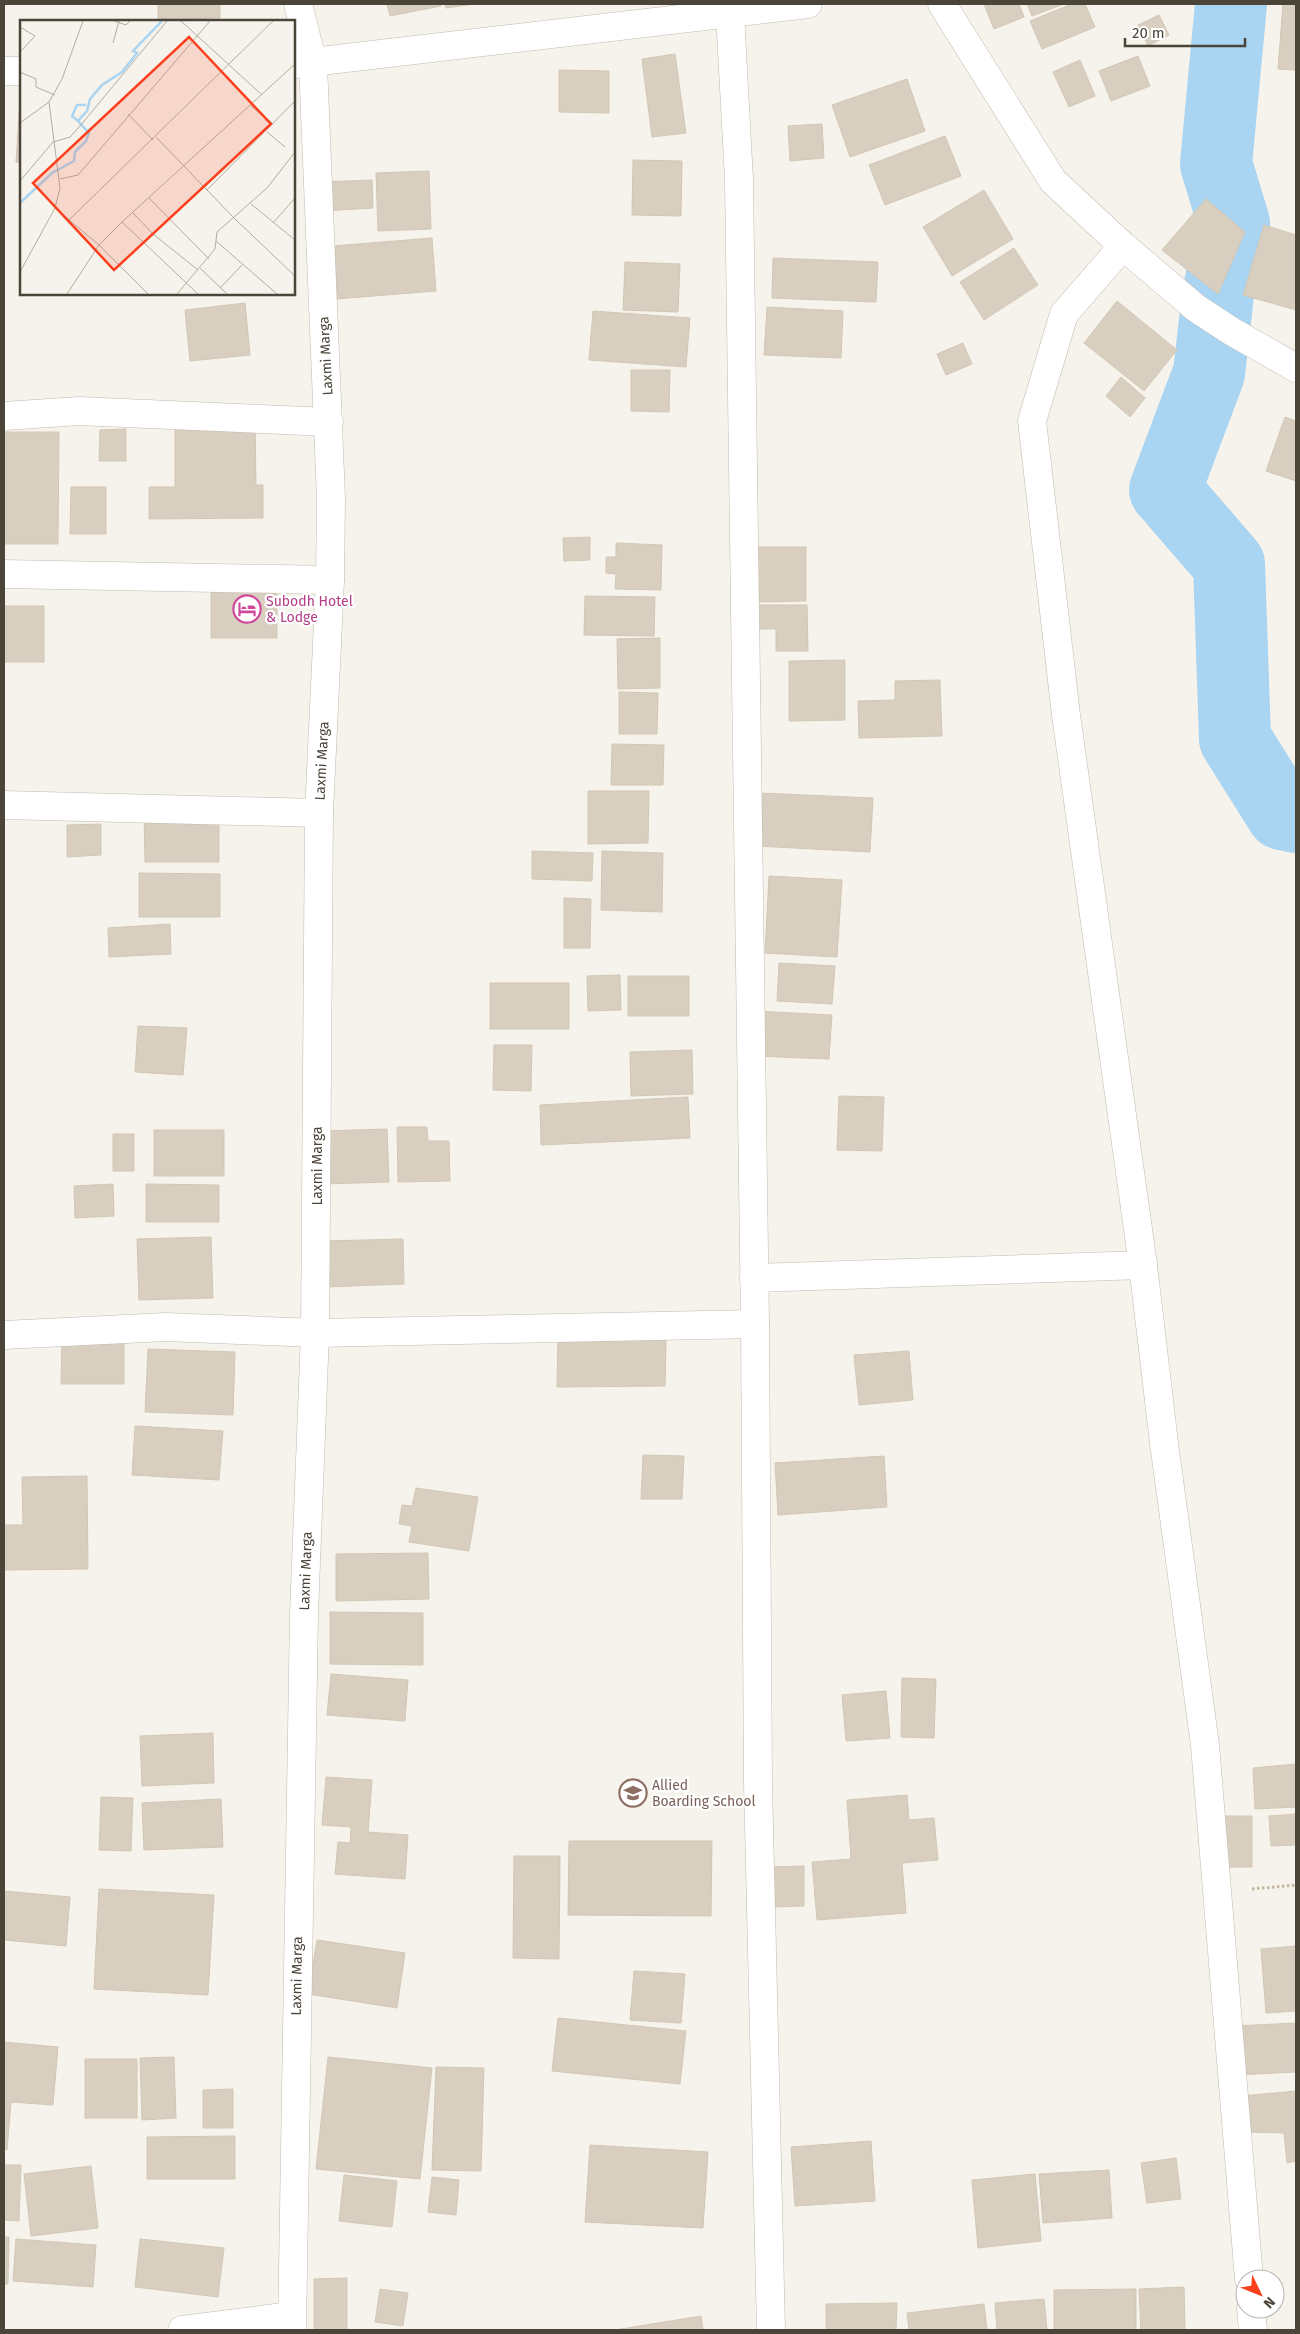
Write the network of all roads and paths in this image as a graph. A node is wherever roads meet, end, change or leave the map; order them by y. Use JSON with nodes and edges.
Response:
{"nodes":[{"id":1,"x":298,"y":4,"type":"edge"},
{"id":2,"x":808,"y":4,"type":"edge"},
{"id":3,"x":942,"y":4,"type":"edge"},
{"id":4,"x":730,"y":14,"type":"junction"},
{"id":5,"x":304,"y":64,"type":"edge"},
{"id":6,"x":4,"y":71,"type":"edge"},
{"id":7,"x":20,"y":71,"type":"edge"},
{"id":8,"x":1123,"y":246,"type":"junction"},
{"id":9,"x":1296,"y":368,"type":"edge"},
{"id":10,"x":4,"y":416,"type":"edge"},
{"id":11,"x":329,"y":422,"type":"junction"},
{"id":12,"x":4,"y":574,"type":"edge"},
{"id":13,"x":330,"y":580,"type":"junction"},
{"id":14,"x":4,"y":805,"type":"edge"},
{"id":15,"x":319,"y":813,"type":"junction"},
{"id":16,"x":1142,"y":1265,"type":"junction"},
{"id":17,"x":754,"y":1278,"type":"junction"},
{"id":18,"x":755,"y":1324,"type":"junction"},
{"id":19,"x":316,"y":1333,"type":"junction"},
{"id":20,"x":4,"y":1335,"type":"edge"},
{"id":21,"x":1296,"y":1885,"type":"edge"},
{"id":22,"x":1215,"y":1892,"type":"junction"},
{"id":23,"x":1248,"y":2269,"type":"edge"},
{"id":24,"x":292,"y":2323,"type":"edge"},
{"id":25,"x":182,"y":2330,"type":"edge"},
{"id":26,"x":771,"y":2330,"type":"edge"}],
"edges":[{"from":1,"to":5,"type":"street","name":"Laxmi Marga"},
{"from":2,"to":4,"type":"street"},
{"from":3,"to":8,"type":"street"},
{"from":4,"to":5,"type":"street"},
{"from":4,"to":17,"type":"street"},
{"from":5,"to":11,"type":"street","name":"Laxmi Marga"},
{"from":6,"to":7,"type":"street"},
{"from":8,"to":9,"type":"street"},
{"from":8,"to":16,"type":"street"},
{"from":10,"to":11,"type":"street"},
{"from":11,"to":13,"type":"street","name":"Laxmi Marga"},
{"from":12,"to":13,"type":"street"},
{"from":13,"to":15,"type":"street","name":"Laxmi Marga"},
{"from":14,"to":15,"type":"street"},
{"from":15,"to":19,"type":"street","name":"Laxmi Marga"},
{"from":16,"to":17,"type":"street"},
{"from":16,"to":22,"type":"street"},
{"from":17,"to":18,"type":"street"},
{"from":18,"to":19,"type":"street"},
{"from":18,"to":26,"type":"street"},
{"from":19,"to":20,"type":"street"},
{"from":19,"to":24,"type":"street","name":"Laxmi Marga"},
{"from":21,"to":22,"type":"path"},
{"from":22,"to":23,"type":"street"},
{"from":24,"to":25,"type":"street"}]}
